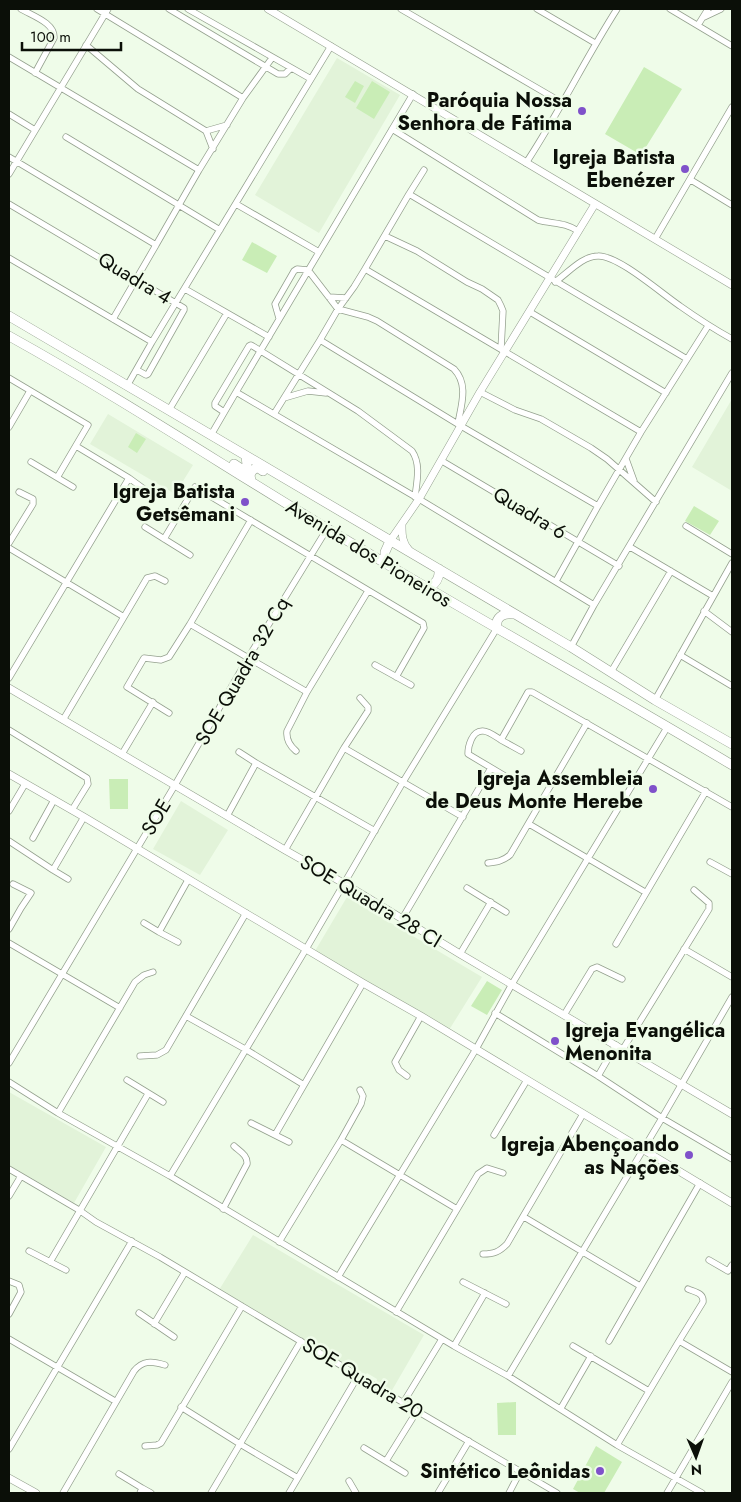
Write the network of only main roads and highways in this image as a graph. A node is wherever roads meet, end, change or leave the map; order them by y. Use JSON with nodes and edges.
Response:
{"nodes":[{"id":1,"x":9,"y":316,"type":"edge"},
{"id":2,"x":29,"y":328,"type":"junction"},
{"id":3,"x":9,"y":336,"type":"edge"},
{"id":4,"x":44,"y":337,"type":"junction"},
{"id":5,"x":22,"y":343,"type":"junction"},
{"id":6,"x":35,"y":351,"type":"junction"},
{"id":7,"x":209,"y":455,"type":"junction"},
{"id":8,"x":246,"y":456,"type":"junction"},
{"id":9,"x":251,"y":482,"type":"junction"},
{"id":10,"x":303,"y":490,"type":"junction"},
{"id":11,"x":390,"y":541,"type":"junction"},
{"id":12,"x":385,"y":564,"type":"junction"},
{"id":13,"x":439,"y":569,"type":"junction"},
{"id":14,"x":429,"y":588,"type":"junction"},
{"id":15,"x":513,"y":614,"type":"junction"},
{"id":16,"x":497,"y":628,"type":"junction"},
{"id":17,"x":732,"y":744,"type":"edge"},
{"id":18,"x":732,"y":765,"type":"edge"}],
"edges":[{"from":1,"to":2,"type":"main road","name":"Avenida dos Pioneiros"},
{"from":2,"to":4,"type":"main road","name":"Avenida dos Pioneiros"},
{"from":2,"to":5,"type":"main road"},
{"from":3,"to":5,"type":"main road","name":"Avenida dos Pioneiros"},
{"from":4,"to":6,"type":"main road"},
{"from":4,"to":8,"type":"main road","name":"Avenida dos Pioneiros"},
{"from":5,"to":6,"type":"main road","name":"Avenida dos Pioneiros"},
{"from":6,"to":7,"type":"main road","name":"Avenida dos Pioneiros"},
{"from":7,"to":8,"type":"main road"},
{"from":7,"to":9,"type":"main road","name":"Avenida dos Pioneiros"},
{"from":8,"to":10,"type":"main road","name":"Avenida dos Pioneiros"},
{"from":9,"to":10,"type":"main road"},
{"from":9,"to":12,"type":"main road","name":"Avenida dos Pioneiros"},
{"from":10,"to":11,"type":"main road","name":"Avenida dos Pioneiros"},
{"from":11,"to":12,"type":"main road"},
{"from":11,"to":13,"type":"main road","name":"Avenida dos Pioneiros"},
{"from":12,"to":14,"type":"main road","name":"Avenida dos Pioneiros"},
{"from":13,"to":14,"type":"main road"},
{"from":13,"to":15,"type":"main road","name":"Avenida dos Pioneiros"},
{"from":14,"to":16,"type":"main road","name":"Avenida dos Pioneiros"},
{"from":15,"to":16,"type":"main road"},
{"from":15,"to":17,"type":"main road","name":"Avenida dos Pioneiros"},
{"from":16,"to":18,"type":"main road","name":"Avenida dos Pioneiros"}]}
